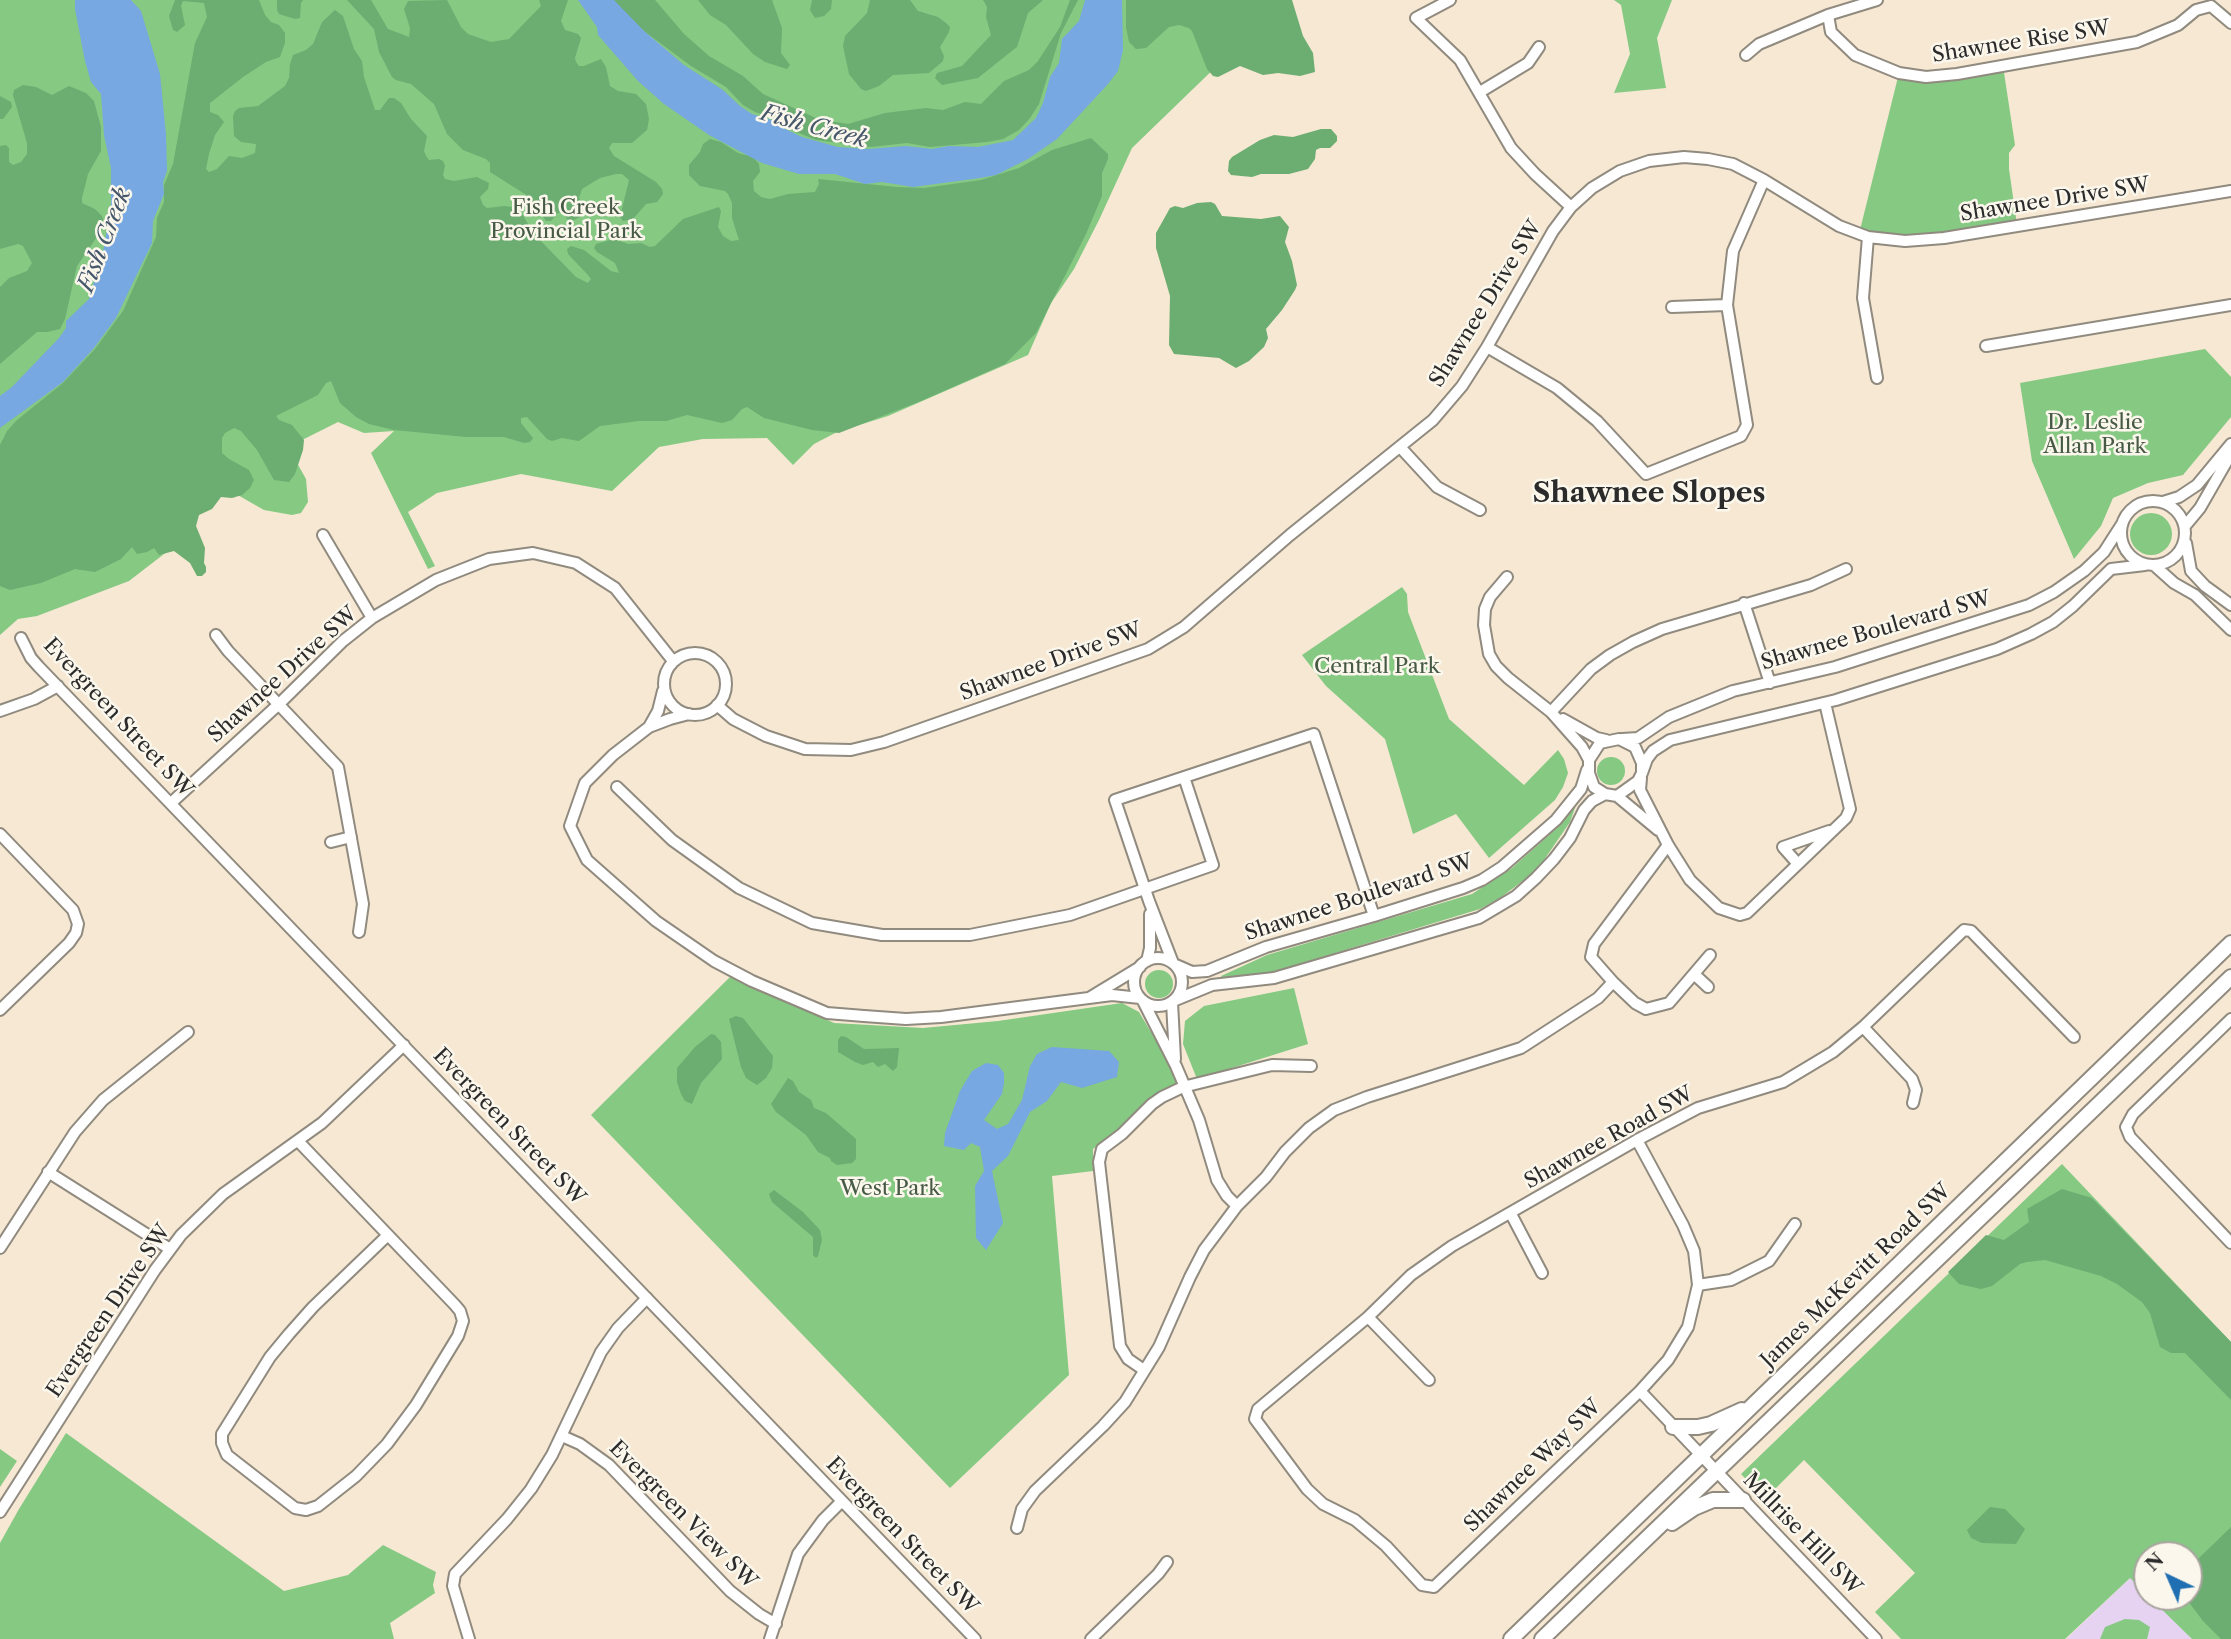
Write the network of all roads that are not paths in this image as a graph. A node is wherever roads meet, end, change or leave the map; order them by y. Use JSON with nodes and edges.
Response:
{"nodes":[{"id":1,"x":1450,"y":0,"type":"edge"},
{"id":2,"x":1877,"y":0,"type":"edge"},
{"id":3,"x":1828,"y":15,"type":"junction"},
{"id":4,"x":2231,"y":23,"type":"edge"},
{"id":5,"x":1539,"y":47,"type":"dead end"},
{"id":6,"x":1746,"y":55,"type":"dead end"},
{"id":7,"x":1480,"y":92,"type":"junction"},
{"id":8,"x":1764,"y":180,"type":"junction"},
{"id":9,"x":2231,"y":191,"type":"edge"},
{"id":10,"x":1571,"y":207,"type":"junction"},
{"id":11,"x":1868,"y":237,"type":"junction"},
{"id":12,"x":1727,"y":305,"type":"junction"},
{"id":13,"x":2231,"y":305,"type":"edge"},
{"id":14,"x":1672,"y":307,"type":"dead end"},
{"id":15,"x":1986,"y":346,"type":"dead end"},
{"id":16,"x":1487,"y":347,"type":"junction"},
{"id":17,"x":1877,"y":378,"type":"dead end"},
{"id":18,"x":2231,"y":444,"type":"edge"},
{"id":19,"x":1400,"y":447,"type":"junction"},
{"id":20,"x":2231,"y":454,"type":"edge"},
{"id":21,"x":2163,"y":502,"type":"junction"},
{"id":22,"x":1480,"y":510,"type":"dead end"},
{"id":23,"x":2122,"y":524,"type":"junction"},
{"id":24,"x":2185,"y":526,"type":"junction"},
{"id":25,"x":323,"y":535,"type":"dead end"},
{"id":26,"x":2185,"y":541,"type":"junction"},
{"id":27,"x":2150,"y":565,"type":"junction"},
{"id":28,"x":1846,"y":569,"type":"dead end"},
{"id":29,"x":1507,"y":577,"type":"dead end"},
{"id":30,"x":1744,"y":604,"type":"junction"},
{"id":31,"x":2231,"y":606,"type":"edge"},
{"id":32,"x":372,"y":618,"type":"junction"},
{"id":33,"x":2231,"y":630,"type":"edge"},
{"id":34,"x":216,"y":635,"type":"dead end"},
{"id":35,"x":21,"y":638,"type":"dead end"},
{"id":36,"x":673,"y":661,"type":"junction"},
{"id":37,"x":1770,"y":683,"type":"junction"},
{"id":38,"x":58,"y":685,"type":"junction"},
{"id":39,"x":664,"y":689,"type":"junction"},
{"id":40,"x":1825,"y":703,"type":"junction"},
{"id":41,"x":279,"y":704,"type":"junction"},
{"id":42,"x":717,"y":705,"type":"junction"},
{"id":43,"x":0,"y":711,"type":"edge"},
{"id":44,"x":1551,"y":712,"type":"junction"},
{"id":45,"x":689,"y":714,"type":"junction"},
{"id":46,"x":649,"y":727,"type":"junction"},
{"id":47,"x":1619,"y":739,"type":"junction"},
{"id":48,"x":1606,"y":740,"type":"junction"},
{"id":49,"x":1589,"y":762,"type":"junction"},
{"id":50,"x":1642,"y":772,"type":"junction"},
{"id":51,"x":1184,"y":778,"type":"junction"},
{"id":52,"x":617,"y":787,"type":"dead end"},
{"id":53,"x":1605,"y":794,"type":"junction"},
{"id":54,"x":1617,"y":796,"type":"junction"},
{"id":55,"x":171,"y":803,"type":"junction"},
{"id":56,"x":1835,"y":829,"type":"junction"},
{"id":57,"x":0,"y":834,"type":"edge"},
{"id":58,"x":1662,"y":834,"type":"junction"},
{"id":59,"x":351,"y":836,"type":"junction"},
{"id":60,"x":331,"y":842,"type":"dead end"},
{"id":61,"x":1668,"y":845,"type":"junction"},
{"id":62,"x":1798,"y":864,"type":"junction"},
{"id":63,"x":1147,"y":895,"type":"junction"},
{"id":64,"x":1374,"y":916,"type":"junction"},
{"id":65,"x":359,"y":932,"type":"dead end"},
{"id":66,"x":2231,"y":943,"type":"edge"},
{"id":67,"x":1710,"y":955,"type":"dead end"},
{"id":68,"x":1143,"y":964,"type":"junction"},
{"id":69,"x":1174,"y":964,"type":"junction"},
{"id":70,"x":1694,"y":974,"type":"junction"},
{"id":71,"x":2231,"y":977,"type":"edge"},
{"id":72,"x":1613,"y":982,"type":"junction"},
{"id":73,"x":1708,"y":987,"type":"dead end"},
{"id":74,"x":1087,"y":999,"type":"junction"},
{"id":75,"x":1141,"y":999,"type":"junction"},
{"id":76,"x":1173,"y":1002,"type":"junction"},
{"id":77,"x":0,"y":1010,"type":"edge"},
{"id":78,"x":2231,"y":1019,"type":"edge"},
{"id":79,"x":1863,"y":1027,"type":"junction"},
{"id":80,"x":187,"y":1032,"type":"dead end"},
{"id":81,"x":2074,"y":1037,"type":"dead end"},
{"id":82,"x":404,"y":1045,"type":"junction"},
{"id":83,"x":1176,"y":1066,"type":"junction"},
{"id":84,"x":1311,"y":1066,"type":"dead end"},
{"id":85,"x":1183,"y":1087,"type":"junction"},
{"id":86,"x":1913,"y":1103,"type":"dead end"},
{"id":87,"x":1637,"y":1140,"type":"junction"},
{"id":88,"x":298,"y":1141,"type":"junction"},
{"id":89,"x":48,"y":1172,"type":"junction"},
{"id":90,"x":1237,"y":1206,"type":"junction"},
{"id":91,"x":1511,"y":1214,"type":"junction"},
{"id":92,"x":1796,"y":1224,"type":"dead end"},
{"id":93,"x":387,"y":1235,"type":"junction"},
{"id":94,"x":2231,"y":1243,"type":"edge"},
{"id":95,"x":0,"y":1248,"type":"edge"},
{"id":96,"x":170,"y":1249,"type":"junction"},
{"id":97,"x":1542,"y":1273,"type":"dead end"},
{"id":98,"x":1698,"y":1285,"type":"junction"},
{"id":99,"x":647,"y":1298,"type":"junction"},
{"id":100,"x":1368,"y":1317,"type":"junction"},
{"id":101,"x":1144,"y":1370,"type":"junction"},
{"id":102,"x":1429,"y":1380,"type":"dead end"},
{"id":103,"x":1640,"y":1391,"type":"junction"},
{"id":104,"x":1753,"y":1405,"type":"junction"},
{"id":105,"x":1257,"y":1414,"type":"joint"},
{"id":106,"x":1674,"y":1427,"type":"junction"},
{"id":107,"x":562,"y":1436,"type":"junction"},
{"id":108,"x":1700,"y":1456,"type":"junction"},
{"id":109,"x":1715,"y":1472,"type":"junction"},
{"id":110,"x":1743,"y":1500,"type":"junction"},
{"id":111,"x":842,"y":1501,"type":"junction"},
{"id":112,"x":0,"y":1512,"type":"edge"},
{"id":113,"x":1017,"y":1528,"type":"dead end"},
{"id":114,"x":1644,"y":1541,"type":"junction"},
{"id":115,"x":1167,"y":1562,"type":"dead end"},
{"id":116,"x":776,"y":1624,"type":"junction"},
{"id":117,"x":469,"y":1639,"type":"edge"},
{"id":118,"x":770,"y":1639,"type":"edge"},
{"id":119,"x":975,"y":1639,"type":"edge"},
{"id":120,"x":1091,"y":1639,"type":"edge"},
{"id":121,"x":1511,"y":1639,"type":"edge"},
{"id":122,"x":1542,"y":1639,"type":"edge"},
{"id":123,"x":1876,"y":1639,"type":"edge"}],
"edges":[{"from":1,"to":7,"type":"street"},
{"from":2,"to":3,"type":"street"},
{"from":3,"to":4,"type":"street","name":"Shawnee Rise SW"},
{"from":3,"to":6,"type":"street"},
{"from":5,"to":7,"type":"street"},
{"from":7,"to":10,"type":"street"},
{"from":8,"to":10,"type":"street","name":"Shawnee Drive SW"},
{"from":8,"to":11,"type":"street","name":"Shawnee Drive SW"},
{"from":8,"to":12,"type":"street"},
{"from":9,"to":11,"type":"street","name":"Shawnee Drive SW"},
{"from":10,"to":16,"type":"street","name":"Shawnee Drive SW"},
{"from":11,"to":17,"type":"street"},
{"from":12,"to":14,"type":"street"},
{"from":12,"to":16,"type":"street"},
{"from":13,"to":15,"type":"street"},
{"from":16,"to":19,"type":"street","name":"Shawnee Drive SW"},
{"from":18,"to":21,"type":"street"},
{"from":19,"to":22,"type":"street"},
{"from":19,"to":42,"type":"street","name":"Shawnee Drive SW"},
{"from":20,"to":24,"type":"street"},
{"from":21,"to":23,"type":"street"},
{"from":21,"to":24,"type":"street"},
{"from":23,"to":27,"type":"street"},
{"from":23,"to":37,"type":"street","name":"Shawnee Boulevard SW"},
{"from":24,"to":26,"type":"street"},
{"from":25,"to":32,"type":"street"},
{"from":26,"to":27,"type":"street"},
{"from":26,"to":31,"type":"street"},
{"from":27,"to":33,"type":"street"},
{"from":27,"to":40,"type":"street"},
{"from":28,"to":30,"type":"street"},
{"from":29,"to":44,"type":"street"},
{"from":30,"to":37,"type":"street"},
{"from":30,"to":44,"type":"street"},
{"from":32,"to":36,"type":"street","name":"Shawnee Drive SW"},
{"from":32,"to":41,"type":"street","name":"Shawnee Drive SW"},
{"from":34,"to":41,"type":"street"},
{"from":35,"to":38,"type":"street","name":"Evergreen Street SW"},
{"from":36,"to":39,"type":"street"},
{"from":36,"to":42,"type":"street"},
{"from":37,"to":47,"type":"street","name":"Shawnee Boulevard SW"},
{"from":38,"to":43,"type":"street"},
{"from":38,"to":55,"type":"street","name":"Evergreen Street SW"},
{"from":39,"to":45,"type":"street"},
{"from":39,"to":46,"type":"street"},
{"from":40,"to":50,"type":"street"},
{"from":40,"to":56,"type":"street"},
{"from":41,"to":55,"type":"street","name":"Shawnee Drive SW"},
{"from":41,"to":59,"type":"street"},
{"from":42,"to":45,"type":"street"},
{"from":44,"to":48,"type":"street"},
{"from":44,"to":49,"type":"street"},
{"from":45,"to":46,"type":"street"},
{"from":46,"to":74,"type":"street"},
{"from":47,"to":48,"type":"street"},
{"from":47,"to":50,"type":"street"},
{"from":48,"to":49,"type":"street"},
{"from":49,"to":53,"type":"street"},
{"from":49,"to":64,"type":"street","name":"Shawnee Boulevard SW"},
{"from":50,"to":54,"type":"street"},
{"from":50,"to":58,"type":"street"},
{"from":51,"to":63,"type":"street"},
{"from":51,"to":63,"type":"street"},
{"from":51,"to":64,"type":"street"},
{"from":52,"to":63,"type":"street"},
{"from":53,"to":54,"type":"street"},
{"from":53,"to":76,"type":"street"},
{"from":54,"to":58,"type":"street"},
{"from":55,"to":82,"type":"street","name":"Evergreen Street SW"},
{"from":56,"to":62,"type":"street"},
{"from":56,"to":62,"type":"street"},
{"from":57,"to":77,"type":"street"},
{"from":58,"to":61,"type":"street"},
{"from":59,"to":60,"type":"street"},
{"from":59,"to":65,"type":"street"},
{"from":61,"to":62,"type":"street"},
{"from":61,"to":72,"type":"street"},
{"from":63,"to":68,"type":"street"},
{"from":63,"to":69,"type":"street"},
{"from":64,"to":69,"type":"street","name":"Shawnee Boulevard SW"},
{"from":66,"to":104,"type":"main road","name":"James McKevitt Road SW"},
{"from":67,"to":70,"type":"street"},
{"from":68,"to":69,"type":"street"},
{"from":68,"to":74,"type":"street"},
{"from":68,"to":75,"type":"street"},
{"from":69,"to":76,"type":"street"},
{"from":70,"to":72,"type":"street"},
{"from":70,"to":73,"type":"street"},
{"from":71,"to":109,"type":"main road","name":"James McKevitt Road SW"},
{"from":72,"to":90,"type":"street"},
{"from":74,"to":75,"type":"street"},
{"from":75,"to":76,"type":"street"},
{"from":75,"to":83,"type":"street"},
{"from":76,"to":83,"type":"street"},
{"from":78,"to":94,"type":"street"},
{"from":79,"to":81,"type":"street","name":"Shawnee Road SW"},
{"from":79,"to":86,"type":"street"},
{"from":79,"to":87,"type":"street","name":"Shawnee Road SW"},
{"from":80,"to":89,"type":"street"},
{"from":82,"to":88,"type":"street","name":"Evergreen Drive SW"},
{"from":82,"to":99,"type":"street","name":"Evergreen Street SW"},
{"from":83,"to":85,"type":"street"},
{"from":84,"to":85,"type":"street"},
{"from":85,"to":90,"type":"street"},
{"from":85,"to":101,"type":"street"},
{"from":87,"to":91,"type":"street","name":"Shawnee Road SW"},
{"from":87,"to":98,"type":"street","name":"Shawnee Way SW"},
{"from":88,"to":93,"type":"street"},
{"from":88,"to":96,"type":"street","name":"Evergreen Drive SW"},
{"from":89,"to":95,"type":"street"},
{"from":89,"to":96,"type":"street"},
{"from":90,"to":101,"type":"street"},
{"from":91,"to":97,"type":"street"},
{"from":91,"to":100,"type":"street","name":"Shawnee Road SW"},
{"from":92,"to":98,"type":"street"},
{"from":93,"to":93,"type":"street"},
{"from":96,"to":112,"type":"street","name":"Evergreen Drive SW"},
{"from":98,"to":103,"type":"street","name":"Shawnee Way SW"},
{"from":99,"to":107,"type":"street"},
{"from":99,"to":111,"type":"street","name":"Evergreen Street SW"},
{"from":100,"to":102,"type":"street"},
{"from":100,"to":105,"type":"street","name":"Shawnee Road SW"},
{"from":101,"to":113,"type":"street"},
{"from":103,"to":105,"type":"street","name":"Shawnee Way SW"},
{"from":103,"to":106,"type":"street","name":"Millrise Hill SW"},
{"from":104,"to":106,"type":"main road"},
{"from":104,"to":108,"type":"main road","name":"James McKevitt Road SW"},
{"from":106,"to":108,"type":"street","name":"Millrise Hill SW"},
{"from":107,"to":116,"type":"street","name":"Evergreen View SW"},
{"from":107,"to":117,"type":"street"},
{"from":108,"to":109,"type":"street","name":"Millrise Hill SW"},
{"from":108,"to":121,"type":"main road","name":"James McKevitt Road SW"},
{"from":109,"to":110,"type":"street","name":"Millrise Hill SW"},
{"from":109,"to":114,"type":"main road","name":"James McKevitt Road SW"},
{"from":110,"to":114,"type":"main road"},
{"from":110,"to":123,"type":"street","name":"Millrise Hill SW"},
{"from":111,"to":116,"type":"street"},
{"from":111,"to":119,"type":"street","name":"Evergreen Street SW"},
{"from":114,"to":122,"type":"main road","name":"James McKevitt Road SW"},
{"from":115,"to":120,"type":"street"},
{"from":116,"to":118,"type":"street"}]}
